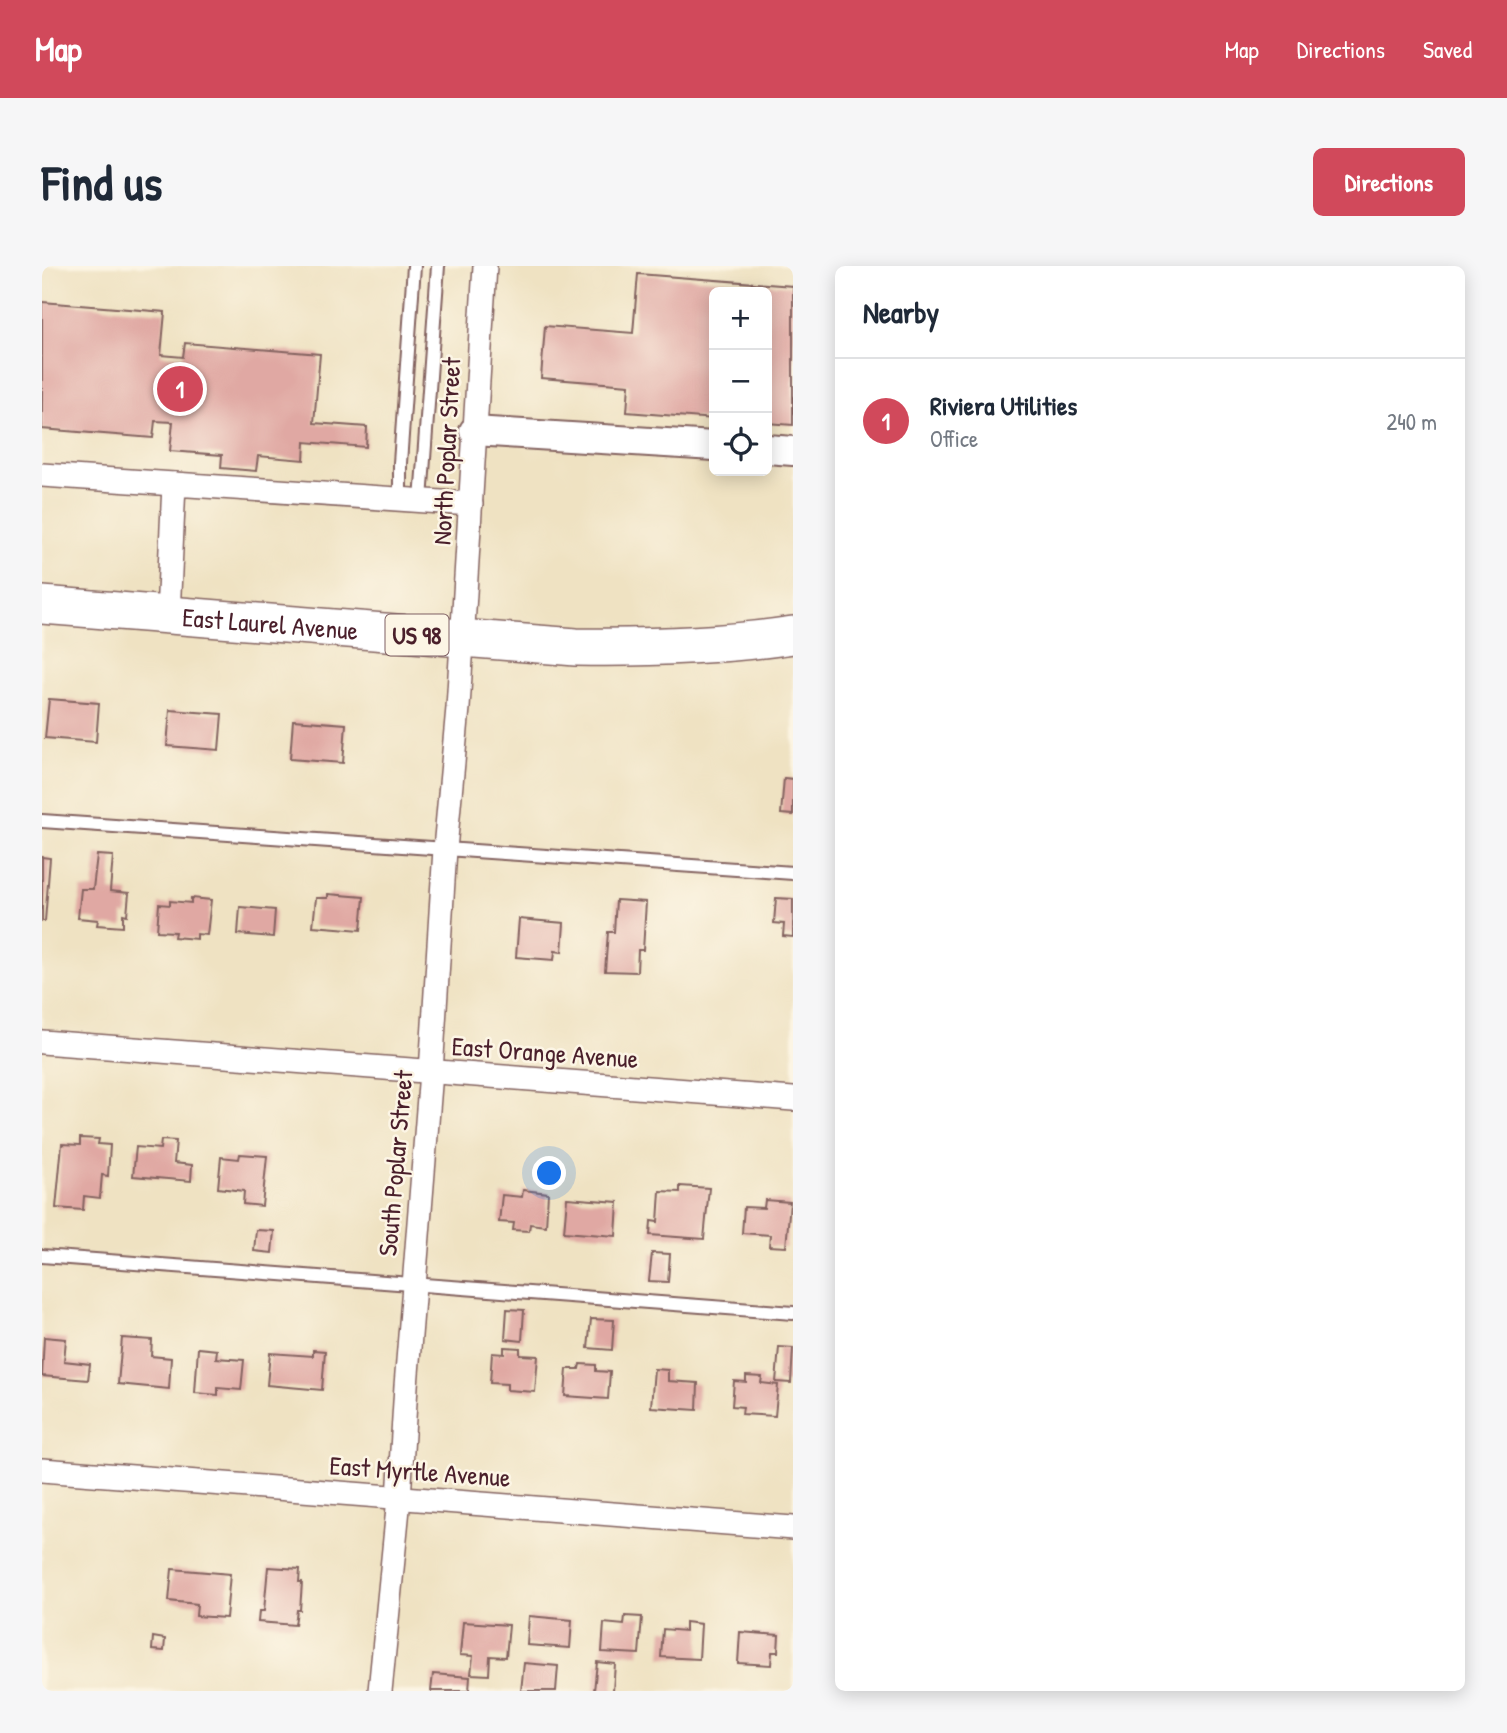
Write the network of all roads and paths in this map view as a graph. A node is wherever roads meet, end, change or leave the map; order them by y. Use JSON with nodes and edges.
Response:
{"nodes":[{"id":1,"x":414,"y":266,"type":"edge"},
{"id":2,"x":438,"y":266,"type":"edge"},
{"id":3,"x":485,"y":266,"type":"edge"},
{"id":4,"x":474,"y":431,"type":"junction"},
{"id":5,"x":709,"y":446,"type":"edge"},
{"id":6,"x":772,"y":449,"type":"edge"},
{"id":7,"x":793,"y":451,"type":"edge"},
{"id":8,"x":42,"y":475,"type":"edge"},
{"id":9,"x":174,"y":484,"type":"junction"},
{"id":10,"x":411,"y":499,"type":"junction"},
{"id":11,"x":471,"y":504,"type":"junction"},
{"id":12,"x":42,"y":606,"type":"edge"},
{"id":13,"x":168,"y":615,"type":"junction"},
{"id":14,"x":793,"y":635,"type":"edge"},
{"id":15,"x":462,"y":639,"type":"junction"},
{"id":16,"x":42,"y":821,"type":"edge"},
{"id":17,"x":445,"y":849,"type":"junction"},
{"id":18,"x":793,"y":873,"type":"edge"},
{"id":19,"x":42,"y":1042,"type":"edge"},
{"id":20,"x":431,"y":1072,"type":"junction"},
{"id":21,"x":793,"y":1099,"type":"edge"},
{"id":22,"x":42,"y":1256,"type":"edge"},
{"id":23,"x":414,"y":1284,"type":"junction"},
{"id":24,"x":793,"y":1312,"type":"edge"},
{"id":25,"x":42,"y":1471,"type":"edge"},
{"id":26,"x":399,"y":1498,"type":"junction"},
{"id":27,"x":793,"y":1528,"type":"edge"},
{"id":28,"x":380,"y":1691,"type":"edge"}],
"edges":[{"from":1,"to":10,"type":"lane"},
{"from":2,"to":10,"type":"lane"},
{"from":3,"to":4,"type":"street","name":"North Poplar Street"},
{"from":4,"to":5,"type":"street"},
{"from":4,"to":11,"type":"street","name":"North Poplar Street"},
{"from":6,"to":7,"type":"street"},
{"from":8,"to":9,"type":"street"},
{"from":9,"to":10,"type":"street"},
{"from":9,"to":13,"type":"street"},
{"from":10,"to":11,"type":"street"},
{"from":11,"to":15,"type":"street","name":"North Poplar Street"},
{"from":12,"to":13,"type":"main road","name":"East Laurel Avenue","number":"US 98"},
{"from":13,"to":15,"type":"main road","name":"East Laurel Avenue","number":"US 98"},
{"from":14,"to":15,"type":"main road","name":"East Laurel Avenue","number":"US 98"},
{"from":15,"to":17,"type":"street","name":"South Poplar Street"},
{"from":16,"to":17,"type":"lane"},
{"from":17,"to":18,"type":"lane"},
{"from":17,"to":20,"type":"street","name":"South Poplar Street"},
{"from":19,"to":20,"type":"street","name":"East Orange Avenue"},
{"from":20,"to":21,"type":"street","name":"East Orange Avenue"},
{"from":20,"to":23,"type":"street","name":"South Poplar Street"},
{"from":22,"to":23,"type":"lane"},
{"from":23,"to":24,"type":"lane"},
{"from":23,"to":26,"type":"street","name":"South Poplar Street"},
{"from":25,"to":26,"type":"street","name":"East Myrtle Avenue"},
{"from":26,"to":27,"type":"street","name":"East Myrtle Avenue"},
{"from":26,"to":28,"type":"street","name":"South Poplar Street"}]}
